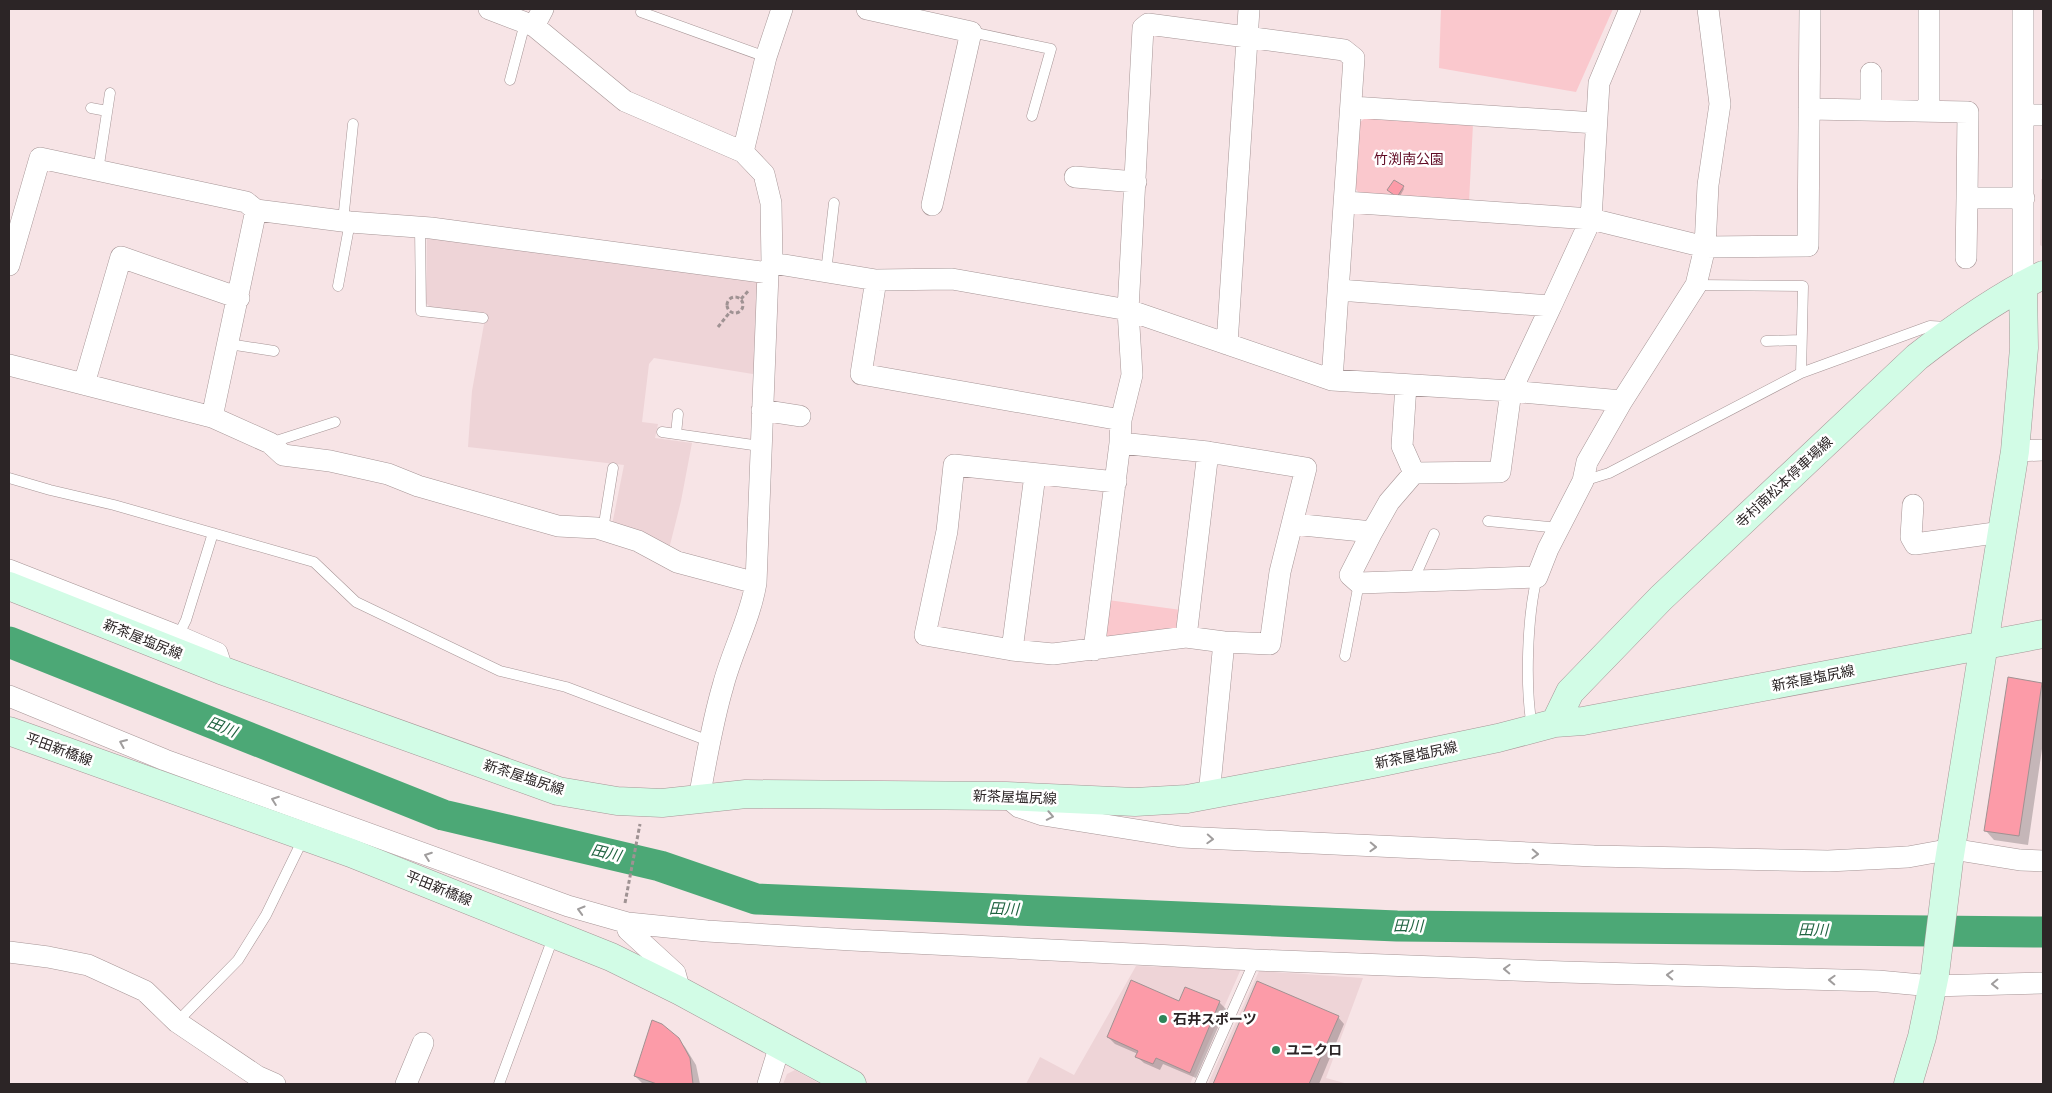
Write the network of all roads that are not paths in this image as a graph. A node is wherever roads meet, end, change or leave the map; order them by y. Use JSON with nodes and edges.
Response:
{"nodes":[{"id":1,"x":489,"y":9,"type":"edge"},
{"id":2,"x":642,"y":9,"type":"edge"},
{"id":3,"x":782,"y":9,"type":"edge"},
{"id":4,"x":867,"y":9,"type":"edge"},
{"id":5,"x":1250,"y":9,"type":"edge"},
{"id":6,"x":1630,"y":9,"type":"edge"},
{"id":7,"x":1708,"y":9,"type":"edge"},
{"id":8,"x":1810,"y":9,"type":"edge"},
{"id":9,"x":1930,"y":9,"type":"edge"},
{"id":10,"x":2023,"y":9,"type":"edge"},
{"id":11,"x":1146,"y":16,"type":"edge"},
{"id":12,"x":534,"y":19,"type":"edge"},
{"id":13,"x":971,"y":32,"type":"junction"},
{"id":14,"x":1248,"y":38,"type":"junction"},
{"id":15,"x":766,"y":57,"type":"junction"},
{"id":16,"x":1871,"y":73,"type":"dead end"},
{"id":17,"x":510,"y":80,"type":"dead end"},
{"id":18,"x":110,"y":94,"type":"dead end"},
{"id":19,"x":1352,"y":107,"type":"junction"},
{"id":20,"x":91,"y":108,"type":"dead end"},
{"id":21,"x":1809,"y":109,"type":"junction"},
{"id":22,"x":1871,"y":109,"type":"junction"},
{"id":23,"x":1929,"y":110,"type":"junction"},
{"id":24,"x":107,"y":111,"type":"junction"},
{"id":25,"x":2034,"y":115,"type":"edge"},
{"id":26,"x":1032,"y":116,"type":"dead end"},
{"id":27,"x":1596,"y":123,"type":"junction"},
{"id":28,"x":353,"y":124,"type":"dead end"},
{"id":29,"x":743,"y":152,"type":"junction"},
{"id":30,"x":98,"y":171,"type":"junction"},
{"id":31,"x":1076,"y":177,"type":"dead end"},
{"id":32,"x":1136,"y":182,"type":"junction"},
{"id":33,"x":1967,"y":198,"type":"junction"},
{"id":34,"x":2024,"y":198,"type":"junction"},
{"id":35,"x":1345,"y":202,"type":"junction"},
{"id":36,"x":834,"y":203,"type":"dead end"},
{"id":37,"x":932,"y":205,"type":"dead end"},
{"id":38,"x":256,"y":210,"type":"junction"},
{"id":39,"x":1591,"y":218,"type":"junction"},
{"id":40,"x":347,"y":221,"type":"junction"},
{"id":41,"x":420,"y":227,"type":"junction"},
{"id":42,"x":1705,"y":247,"type":"junction"},
{"id":43,"x":1966,"y":258,"type":"dead end"},
{"id":44,"x":9,"y":265,"type":"edge"},
{"id":45,"x":770,"y":268,"type":"junction"},
{"id":46,"x":826,"y":272,"type":"junction"},
{"id":47,"x":876,"y":280,"type":"junction"},
{"id":48,"x":2033,"y":280,"type":"edge"},
{"id":49,"x":1696,"y":285,"type":"junction"},
{"id":50,"x":338,"y":286,"type":"dead end"},
{"id":51,"x":1339,"y":290,"type":"junction"},
{"id":52,"x":239,"y":298,"type":"junction"},
{"id":53,"x":1550,"y":306,"type":"junction"},
{"id":54,"x":1128,"y":310,"type":"junction"},
{"id":55,"x":483,"y":318,"type":"dead end"},
{"id":56,"x":1954,"y":328,"type":"junction"},
{"id":57,"x":1801,"y":340,"type":"junction"},
{"id":58,"x":1766,"y":341,"type":"dead end"},
{"id":59,"x":229,"y":344,"type":"junction"},
{"id":60,"x":1227,"y":344,"type":"junction"},
{"id":61,"x":274,"y":351,"type":"dead end"},
{"id":62,"x":9,"y":364,"type":"edge"},
{"id":63,"x":1801,"y":373,"type":"junction"},
{"id":64,"x":1332,"y":380,"type":"junction"},
{"id":65,"x":84,"y":384,"type":"junction"},
{"id":66,"x":1406,"y":385,"type":"junction"},
{"id":67,"x":1512,"y":391,"type":"junction"},
{"id":68,"x":1622,"y":401,"type":"junction"},
{"id":69,"x":762,"y":410,"type":"junction"},
{"id":70,"x":678,"y":414,"type":"dead end"},
{"id":71,"x":800,"y":416,"type":"dead end"},
{"id":72,"x":212,"y":417,"type":"junction"},
{"id":73,"x":1121,"y":420,"type":"junction"},
{"id":74,"x":335,"y":422,"type":"dead end"},
{"id":75,"x":662,"y":432,"type":"dead end"},
{"id":76,"x":676,"y":434,"type":"junction"},
{"id":77,"x":1120,"y":442,"type":"junction"},
{"id":78,"x":270,"y":443,"type":"junction"},
{"id":79,"x":760,"y":446,"type":"junction"},
{"id":80,"x":2043,"y":450,"type":"edge"},
{"id":81,"x":2015,"y":451,"type":"junction"},
{"id":82,"x":1208,"y":452,"type":"junction"},
{"id":83,"x":613,"y":468,"type":"dead end"},
{"id":84,"x":1414,"y":473,"type":"junction"},
{"id":85,"x":1035,"y":475,"type":"junction"},
{"id":86,"x":9,"y":478,"type":"edge"},
{"id":87,"x":1583,"y":481,"type":"junction"},
{"id":88,"x":1116,"y":482,"type":"junction"},
{"id":89,"x":1391,"y":485,"type":"dead end"},
{"id":90,"x":1913,"y":505,"type":"dead end"},
{"id":91,"x":1488,"y":521,"type":"dead end"},
{"id":92,"x":1377,"y":523,"type":"junction"},
{"id":93,"x":1293,"y":524,"type":"junction"},
{"id":94,"x":1559,"y":528,"type":"junction"},
{"id":95,"x":604,"y":530,"type":"junction"},
{"id":96,"x":2002,"y":532,"type":"junction"},
{"id":97,"x":213,"y":533,"type":"junction"},
{"id":98,"x":1434,"y":534,"type":"dead end"},
{"id":99,"x":9,"y":570,"type":"edge"},
{"id":100,"x":1537,"y":577,"type":"junction"},
{"id":101,"x":1413,"y":582,"type":"junction"},
{"id":102,"x":756,"y":583,"type":"junction"},
{"id":103,"x":1359,"y":583,"type":"junction"},
{"id":104,"x":9,"y":586,"type":"edge"},
{"id":105,"x":2043,"y":634,"type":"edge"},
{"id":106,"x":178,"y":636,"type":"junction"},
{"id":107,"x":1186,"y":637,"type":"junction"},
{"id":108,"x":1224,"y":642,"type":"junction"},
{"id":109,"x":1984,"y":644,"type":"junction"},
{"id":110,"x":1012,"y":650,"type":"junction"},
{"id":111,"x":1094,"y":650,"type":"junction"},
{"id":112,"x":1345,"y":656,"type":"dead end"},
{"id":113,"x":223,"y":671,"type":"junction"},
{"id":114,"x":9,"y":696,"type":"edge"},
{"id":115,"x":1543,"y":726,"type":"junction"},
{"id":116,"x":9,"y":731,"type":"edge"},
{"id":117,"x":709,"y":741,"type":"junction"},
{"id":118,"x":1209,"y":795,"type":"junction"},
{"id":119,"x":1006,"y":796,"type":"junction"},
{"id":120,"x":699,"y":799,"type":"junction"},
{"id":121,"x":305,"y":836,"type":"junction"},
{"id":122,"x":1951,"y":855,"type":"junction"},
{"id":123,"x":2043,"y":861,"type":"edge"},
{"id":124,"x":626,"y":913,"type":"junction"},
{"id":125,"x":554,"y":934,"type":"junction"},
{"id":126,"x":9,"y":952,"type":"edge"},
{"id":127,"x":1255,"y":960,"type":"junction"},
{"id":128,"x":1934,"y":980,"type":"junction"},
{"id":129,"x":2043,"y":983,"type":"edge"},
{"id":130,"x":680,"y":991,"type":"junction"},
{"id":131,"x":177,"y":1022,"type":"junction"},
{"id":132,"x":422,"y":1043,"type":"dead end"},
{"id":133,"x":780,"y":1045,"type":"junction"},
{"id":134,"x":275,"y":1084,"type":"edge"},
{"id":135,"x":406,"y":1084,"type":"edge"},
{"id":136,"x":499,"y":1084,"type":"edge"},
{"id":137,"x":768,"y":1084,"type":"edge"},
{"id":138,"x":852,"y":1084,"type":"edge"},
{"id":139,"x":1200,"y":1084,"type":"edge"},
{"id":140,"x":1908,"y":1084,"type":"edge"}],
"edges":[{"from":1,"to":12,"type":"street"},
{"from":2,"to":15,"type":"lane"},
{"from":3,"to":15,"type":"street"},
{"from":4,"to":13,"type":"street"},
{"from":5,"to":14,"type":"street"},
{"from":6,"to":27,"type":"street"},
{"from":7,"to":42,"type":"street"},
{"from":8,"to":21,"type":"street"},
{"from":9,"to":23,"type":"street"},
{"from":10,"to":25,"type":"street"},
{"from":11,"to":14,"type":"street"},
{"from":11,"to":32,"type":"street"},
{"from":12,"to":17,"type":"lane"},
{"from":12,"to":29,"type":"street"},
{"from":13,"to":26,"type":"lane"},
{"from":13,"to":37,"type":"street"},
{"from":14,"to":19,"type":"street"},
{"from":14,"to":60,"type":"street"},
{"from":15,"to":29,"type":"street"},
{"from":16,"to":22,"type":"street"},
{"from":18,"to":24,"type":"lane"},
{"from":19,"to":27,"type":"street"},
{"from":19,"to":35,"type":"street"},
{"from":20,"to":24,"type":"lane"},
{"from":21,"to":22,"type":"street"},
{"from":21,"to":42,"type":"street"},
{"from":22,"to":23,"type":"street"},
{"from":23,"to":33,"type":"street"},
{"from":24,"to":30,"type":"lane"},
{"from":25,"to":34,"type":"street"},
{"from":27,"to":39,"type":"street"},
{"from":28,"to":40,"type":"lane"},
{"from":29,"to":45,"type":"street"},
{"from":30,"to":38,"type":"street"},
{"from":30,"to":44,"type":"street"},
{"from":31,"to":32,"type":"street"},
{"from":32,"to":54,"type":"street"},
{"from":33,"to":34,"type":"street"},
{"from":33,"to":43,"type":"street"},
{"from":34,"to":48,"type":"street"},
{"from":35,"to":39,"type":"street"},
{"from":35,"to":51,"type":"street"},
{"from":36,"to":46,"type":"lane"},
{"from":38,"to":40,"type":"street"},
{"from":38,"to":52,"type":"street"},
{"from":39,"to":42,"type":"street"},
{"from":39,"to":53,"type":"street"},
{"from":40,"to":41,"type":"street"},
{"from":40,"to":50,"type":"lane"},
{"from":41,"to":45,"type":"street"},
{"from":41,"to":55,"type":"lane"},
{"from":42,"to":49,"type":"street"},
{"from":45,"to":46,"type":"street"},
{"from":45,"to":69,"type":"street"},
{"from":46,"to":47,"type":"street"},
{"from":47,"to":54,"type":"street"},
{"from":47,"to":73,"type":"street"},
{"from":48,"to":56,"type":"main road","name":"寺村南松本停車場線"},
{"from":48,"to":81,"type":"main road"},
{"from":49,"to":57,"type":"lane"},
{"from":49,"to":68,"type":"street"},
{"from":51,"to":53,"type":"street"},
{"from":51,"to":64,"type":"street"},
{"from":52,"to":59,"type":"street"},
{"from":52,"to":65,"type":"street"},
{"from":53,"to":67,"type":"street"},
{"from":54,"to":60,"type":"street"},
{"from":54,"to":73,"type":"street"},
{"from":56,"to":63,"type":"lane"},
{"from":56,"to":115,"type":"main road","name":"寺村南松本停車場線"},
{"from":57,"to":58,"type":"lane"},
{"from":57,"to":63,"type":"lane"},
{"from":59,"to":61,"type":"lane"},
{"from":59,"to":72,"type":"street"},
{"from":60,"to":64,"type":"street"},
{"from":62,"to":65,"type":"street"},
{"from":63,"to":87,"type":"lane"},
{"from":64,"to":66,"type":"street"},
{"from":65,"to":72,"type":"street"},
{"from":66,"to":67,"type":"street"},
{"from":66,"to":84,"type":"street"},
{"from":67,"to":68,"type":"street"},
{"from":67,"to":84,"type":"street"},
{"from":68,"to":87,"type":"street"},
{"from":69,"to":71,"type":"street"},
{"from":69,"to":79,"type":"street"},
{"from":70,"to":76,"type":"lane"},
{"from":72,"to":78,"type":"street"},
{"from":73,"to":77,"type":"street"},
{"from":74,"to":78,"type":"lane"},
{"from":75,"to":76,"type":"lane"},
{"from":76,"to":79,"type":"lane"},
{"from":77,"to":82,"type":"street"},
{"from":77,"to":88,"type":"street"},
{"from":78,"to":95,"type":"street"},
{"from":79,"to":102,"type":"street"},
{"from":80,"to":81,"type":"street"},
{"from":81,"to":96,"type":"main road"},
{"from":82,"to":93,"type":"street"},
{"from":82,"to":107,"type":"street"},
{"from":83,"to":95,"type":"lane"},
{"from":84,"to":92,"type":"street"},
{"from":85,"to":88,"type":"street"},
{"from":85,"to":110,"type":"street"},
{"from":85,"to":110,"type":"street"},
{"from":86,"to":97,"type":"lane"},
{"from":87,"to":94,"type":"street"},
{"from":88,"to":111,"type":"street"},
{"from":89,"to":92,"type":"lane"},
{"from":90,"to":96,"type":"street"},
{"from":91,"to":94,"type":"lane"},
{"from":92,"to":93,"type":"street"},
{"from":92,"to":103,"type":"street"},
{"from":93,"to":108,"type":"street"},
{"from":94,"to":100,"type":"street"},
{"from":95,"to":102,"type":"street"},
{"from":96,"to":109,"type":"main road"},
{"from":97,"to":106,"type":"lane"},
{"from":97,"to":117,"type":"lane"},
{"from":98,"to":101,"type":"lane"},
{"from":99,"to":106,"type":"street"},
{"from":100,"to":101,"type":"street"},
{"from":100,"to":115,"type":"lane"},
{"from":101,"to":103,"type":"street"},
{"from":102,"to":117,"type":"street"},
{"from":103,"to":112,"type":"lane"},
{"from":104,"to":113,"type":"main road","name":"新茶屋塩尻線"},
{"from":105,"to":109,"type":"main road","name":"新茶屋塩尻線"},
{"from":106,"to":113,"type":"street"},
{"from":107,"to":108,"type":"street"},
{"from":107,"to":111,"type":"street"},
{"from":108,"to":118,"type":"street"},
{"from":109,"to":115,"type":"main road","name":"新茶屋塩尻線"},
{"from":109,"to":122,"type":"main road"},
{"from":110,"to":111,"type":"street"},
{"from":113,"to":120,"type":"main road","name":"新茶屋塩尻線"},
{"from":124,"to":114,"type":"street","one_way":true},
{"from":115,"to":118,"type":"main road","name":"新茶屋塩尻線"},
{"from":116,"to":121,"type":"main road","name":"平田新橋線"},
{"from":117,"to":120,"type":"street"},
{"from":118,"to":119,"type":"main road","name":"新茶屋塩尻線"},
{"from":119,"to":120,"type":"main road","name":"新茶屋塩尻線"},
{"from":119,"to":122,"type":"street","one_way":true},
{"from":121,"to":125,"type":"main road","name":"平田新橋線"},
{"from":121,"to":131,"type":"lane"},
{"from":122,"to":123,"type":"street"},
{"from":122,"to":128,"type":"main road"},
{"from":124,"to":127,"type":"street"},
{"from":124,"to":130,"type":"street"},
{"from":125,"to":130,"type":"main road","name":"平田新橋線"},
{"from":125,"to":136,"type":"lane"},
{"from":126,"to":131,"type":"street"},
{"from":128,"to":127,"type":"street","one_way":true},
{"from":127,"to":139,"type":"lane"},
{"from":129,"to":128,"type":"street","one_way":true},
{"from":128,"to":140,"type":"main road"},
{"from":130,"to":133,"type":"main road","name":"平田新橋線"},
{"from":131,"to":134,"type":"street"},
{"from":132,"to":135,"type":"street"},
{"from":133,"to":137,"type":"street"},
{"from":133,"to":138,"type":"main road","name":"平田新橋線"}]}
